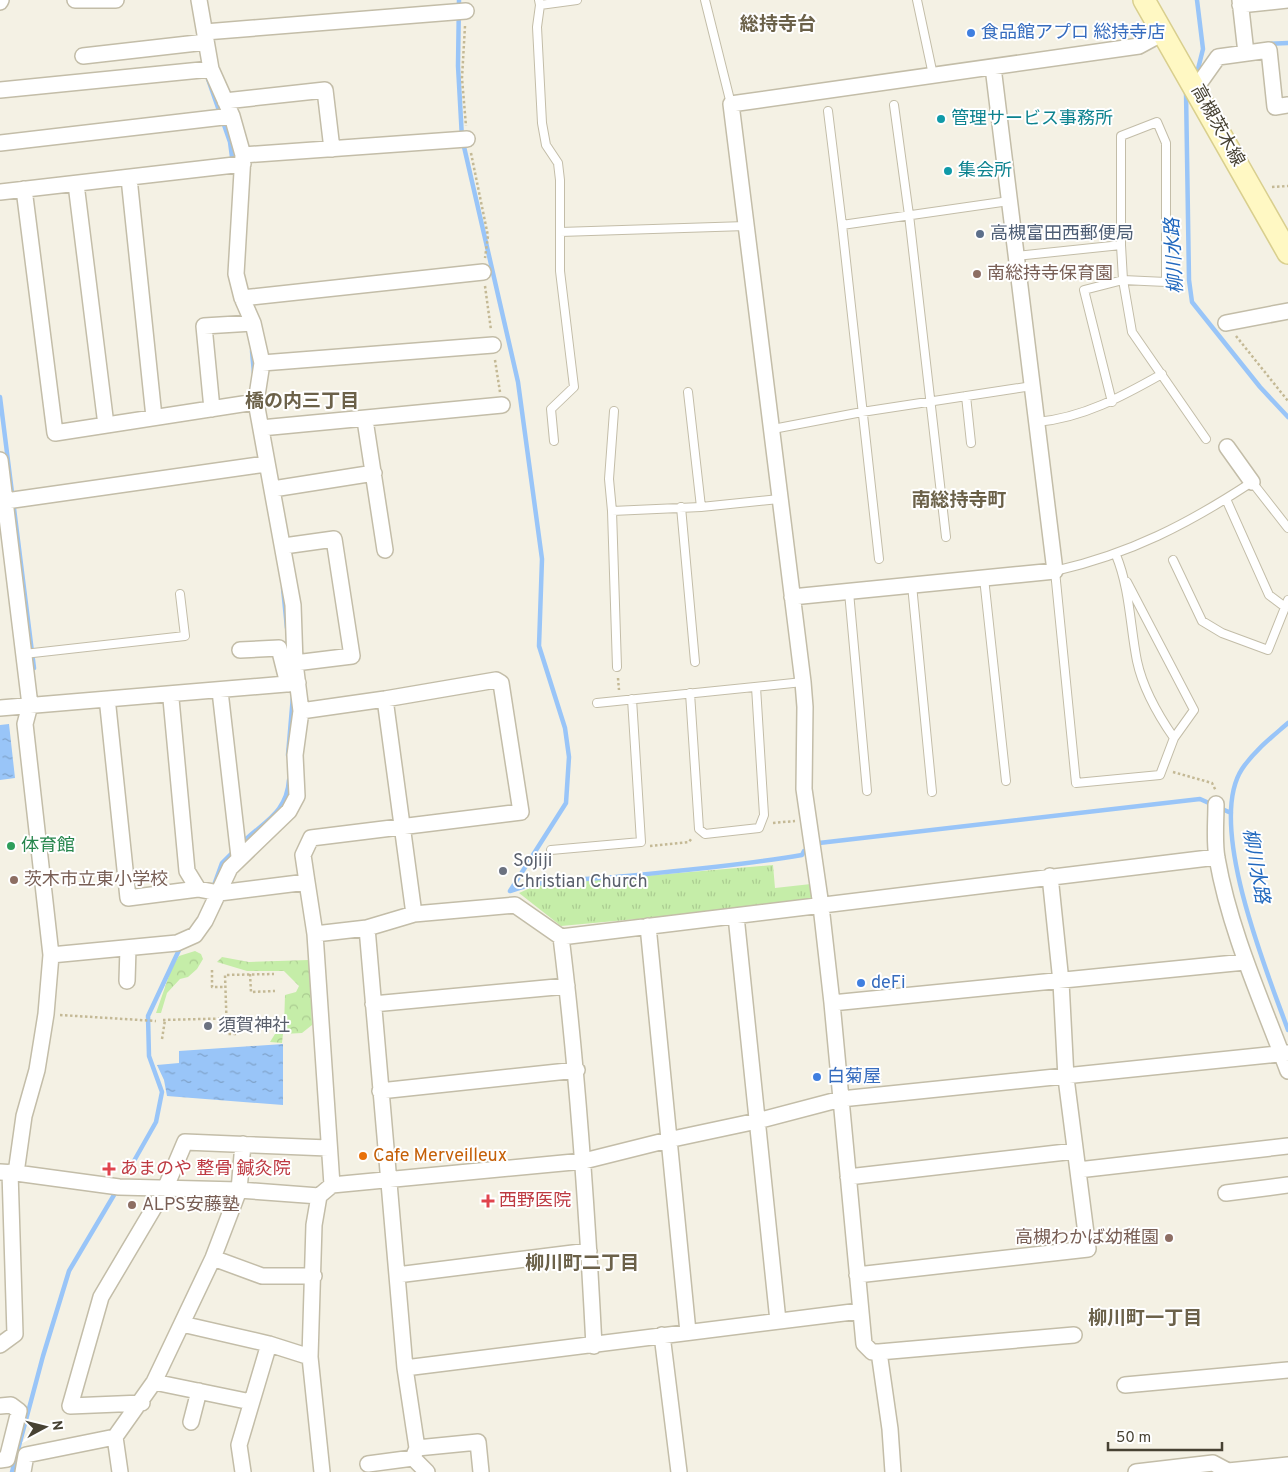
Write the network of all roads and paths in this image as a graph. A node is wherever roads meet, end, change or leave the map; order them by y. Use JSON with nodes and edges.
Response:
{"nodes":[{"id":1,"x":75,"y":0,"type":"edge"},
{"id":2,"x":116,"y":0,"type":"edge"},
{"id":3,"x":199,"y":0,"type":"edge"},
{"id":4,"x":577,"y":0,"type":"edge"},
{"id":5,"x":705,"y":0,"type":"edge"},
{"id":6,"x":917,"y":0,"type":"edge"},
{"id":7,"x":1144,"y":0,"type":"edge"},
{"id":8,"x":1288,"y":0,"type":"edge"},
{"id":9,"x":92,"y":1,"type":"edge"},
{"id":10,"x":540,"y":3,"type":"edge"},
{"id":11,"x":1240,"y":3,"type":"edge"},
{"id":12,"x":466,"y":11,"type":"joint"},
{"id":13,"x":1163,"y":33,"type":"junction"},
{"id":14,"x":205,"y":37,"type":"junction"},
{"id":15,"x":1246,"y":53,"type":"junction"},
{"id":16,"x":83,"y":56,"type":"dead end"},
{"id":17,"x":993,"y":66,"type":"junction"},
{"id":18,"x":211,"y":69,"type":"junction"},
{"id":19,"x":933,"y":75,"type":"junction"},
{"id":20,"x":1196,"y":88,"type":"junction"},
{"id":21,"x":0,"y":90,"type":"edge"},
{"id":22,"x":225,"y":101,"type":"junction"},
{"id":23,"x":732,"y":104,"type":"junction"},
{"id":24,"x":894,"y":105,"type":"dead end"},
{"id":25,"x":1288,"y":106,"type":"edge"},
{"id":26,"x":828,"y":111,"type":"dead end"},
{"id":27,"x":232,"y":116,"type":"junction"},
{"id":28,"x":468,"y":139,"type":"junction"},
{"id":29,"x":0,"y":143,"type":"edge"},
{"id":30,"x":332,"y":149,"type":"junction"},
{"id":31,"x":243,"y":159,"type":"junction"},
{"id":32,"x":129,"y":178,"type":"junction"},
{"id":33,"x":76,"y":184,"type":"junction"},
{"id":34,"x":24,"y":189,"type":"junction"},
{"id":35,"x":0,"y":192,"type":"edge"},
{"id":36,"x":1009,"y":201,"type":"junction"},
{"id":37,"x":909,"y":215,"type":"junction"},
{"id":38,"x":842,"y":224,"type":"junction"},
{"id":39,"x":746,"y":226,"type":"junction"},
{"id":40,"x":560,"y":232,"type":"junction"},
{"id":41,"x":1121,"y":245,"type":"junction"},
{"id":42,"x":1288,"y":253,"type":"edge"},
{"id":43,"x":1016,"y":256,"type":"junction"},
{"id":44,"x":483,"y":272,"type":"junction"},
{"id":45,"x":1123,"y":280,"type":"junction"},
{"id":46,"x":242,"y":298,"type":"junction"},
{"id":47,"x":1288,"y":311,"type":"edge"},
{"id":48,"x":253,"y":322,"type":"junction"},
{"id":49,"x":1226,"y":323,"type":"joint"},
{"id":50,"x":493,"y":345,"type":"junction"},
{"id":51,"x":262,"y":363,"type":"junction"},
{"id":52,"x":1162,"y":374,"type":"junction"},
{"id":53,"x":1032,"y":386,"type":"junction"},
{"id":54,"x":688,"y":392,"type":"dead end"},
{"id":55,"x":966,"y":396,"type":"junction"},
{"id":56,"x":930,"y":401,"type":"junction"},
{"id":57,"x":1288,"y":401,"type":"edge"},
{"id":58,"x":256,"y":402,"type":"junction"},
{"id":59,"x":1112,"y":402,"type":"junction"},
{"id":60,"x":502,"y":406,"type":"joint"},
{"id":61,"x":212,"y":409,"type":"junction"},
{"id":62,"x":614,"y":410,"type":"dead end"},
{"id":63,"x":862,"y":412,"type":"junction"},
{"id":64,"x":154,"y":417,"type":"junction"},
{"id":65,"x":365,"y":420,"type":"junction"},
{"id":66,"x":1037,"y":422,"type":"junction"},
{"id":67,"x":106,"y":425,"type":"junction"},
{"id":68,"x":261,"y":428,"type":"junction"},
{"id":69,"x":773,"y":429,"type":"junction"},
{"id":70,"x":1206,"y":439,"type":"dead end"},
{"id":71,"x":554,"y":441,"type":"dead end"},
{"id":72,"x":971,"y":443,"type":"dead end"},
{"id":73,"x":1230,"y":445,"type":"dead end"},
{"id":74,"x":0,"y":460,"type":"edge"},
{"id":75,"x":266,"y":464,"type":"junction"},
{"id":76,"x":374,"y":473,"type":"junction"},
{"id":77,"x":1252,"y":482,"type":"junction"},
{"id":78,"x":273,"y":489,"type":"junction"},
{"id":79,"x":779,"y":499,"type":"junction"},
{"id":80,"x":1226,"y":500,"type":"junction"},
{"id":81,"x":6,"y":501,"type":"junction"},
{"id":82,"x":702,"y":506,"type":"junction"},
{"id":83,"x":681,"y":507,"type":"junction"},
{"id":84,"x":612,"y":511,"type":"junction"},
{"id":85,"x":1288,"y":528,"type":"edge"},
{"id":86,"x":946,"y":537,"type":"dead end"},
{"id":87,"x":284,"y":546,"type":"junction"},
{"id":88,"x":385,"y":550,"type":"dead end"},
{"id":89,"x":1116,"y":555,"type":"junction"},
{"id":90,"x":879,"y":559,"type":"dead end"},
{"id":91,"x":1173,"y":560,"type":"dead end"},
{"id":92,"x":1055,"y":571,"type":"junction"},
{"id":93,"x":1124,"y":576,"type":"junction"},
{"id":94,"x":984,"y":578,"type":"junction"},
{"id":95,"x":912,"y":585,"type":"junction"},
{"id":96,"x":849,"y":592,"type":"junction"},
{"id":97,"x":180,"y":594,"type":"dead end"},
{"id":98,"x":792,"y":597,"type":"junction"},
{"id":99,"x":1286,"y":604,"type":"edge"},
{"id":100,"x":240,"y":650,"type":"dead end"},
{"id":101,"x":24,"y":654,"type":"junction"},
{"id":102,"x":694,"y":662,"type":"dead end"},
{"id":103,"x":295,"y":663,"type":"junction"},
{"id":104,"x":617,"y":667,"type":"joint"},
{"id":105,"x":803,"y":682,"type":"junction"},
{"id":106,"x":293,"y":683,"type":"junction"},
{"id":107,"x":756,"y":686,"type":"junction"},
{"id":108,"x":220,"y":691,"type":"junction"},
{"id":109,"x":690,"y":693,"type":"junction"},
{"id":110,"x":171,"y":699,"type":"dead end"},
{"id":111,"x":385,"y":699,"type":"junction"},
{"id":112,"x":632,"y":699,"type":"junction"},
{"id":113,"x":620,"y":700,"type":"junction"},
{"id":114,"x":597,"y":703,"type":"dead end"},
{"id":115,"x":30,"y":705,"type":"junction"},
{"id":116,"x":108,"y":706,"type":"dead end"},
{"id":117,"x":0,"y":708,"type":"edge"},
{"id":118,"x":301,"y":711,"type":"junction"},
{"id":119,"x":1174,"y":738,"type":"junction"},
{"id":120,"x":1160,"y":775,"type":"junction"},
{"id":121,"x":1006,"y":781,"type":"dead end"},
{"id":122,"x":867,"y":791,"type":"dead end"},
{"id":123,"x":932,"y":792,"type":"dead end"},
{"id":124,"x":1216,"y":804,"type":"joint"},
{"id":125,"x":808,"y":819,"type":"junction"},
{"id":126,"x":760,"y":824,"type":"junction"},
{"id":127,"x":402,"y":827,"type":"junction"},
{"id":128,"x":699,"y":829,"type":"junction"},
{"id":129,"x":641,"y":842,"type":"junction"},
{"id":130,"x":551,"y":850,"type":"dead end"},
{"id":131,"x":239,"y":857,"type":"junction"},
{"id":132,"x":1217,"y":857,"type":"junction"},
{"id":133,"x":1050,"y":876,"type":"junction"},
{"id":134,"x":307,"y":882,"type":"junction"},
{"id":135,"x":198,"y":889,"type":"junction"},
{"id":136,"x":219,"y":893,"type":"junction"},
{"id":137,"x":822,"y":906,"type":"junction"},
{"id":138,"x":414,"y":914,"type":"junction"},
{"id":139,"x":736,"y":916,"type":"junction"},
{"id":140,"x":648,"y":926,"type":"junction"},
{"id":141,"x":367,"y":928,"type":"junction"},
{"id":142,"x":315,"y":934,"type":"junction"},
{"id":143,"x":561,"y":937,"type":"junction"},
{"id":144,"x":128,"y":948,"type":"junction"},
{"id":145,"x":51,"y":955,"type":"junction"},
{"id":146,"x":1245,"y":962,"type":"junction"},
{"id":147,"x":212,"y":970,"type":"dead end"},
{"id":148,"x":250,"y":974,"type":"junction"},
{"id":149,"x":274,"y":974,"type":"dead end"},
{"id":150,"x":127,"y":981,"type":"dead end"},
{"id":151,"x":1060,"y":981,"type":"junction"},
{"id":152,"x":567,"y":986,"type":"junction"},
{"id":153,"x":225,"y":987,"type":"junction"},
{"id":154,"x":275,"y":991,"type":"dead end"},
{"id":155,"x":832,"y":1003,"type":"junction"},
{"id":156,"x":373,"y":1004,"type":"junction"},
{"id":157,"x":46,"y":1014,"type":"junction"},
{"id":158,"x":226,"y":1018,"type":"junction"},
{"id":159,"x":240,"y":1018,"type":"dead end"},
{"id":160,"x":156,"y":1020,"type":"dead end"},
{"id":161,"x":236,"y":1034,"type":"dead end"},
{"id":162,"x":162,"y":1039,"type":"dead end"},
{"id":163,"x":1286,"y":1054,"type":"edge"},
{"id":164,"x":577,"y":1070,"type":"junction"},
{"id":165,"x":1288,"y":1071,"type":"edge"},
{"id":166,"x":1066,"y":1078,"type":"junction"},
{"id":167,"x":380,"y":1091,"type":"junction"},
{"id":168,"x":841,"y":1099,"type":"junction"},
{"id":169,"x":756,"y":1122,"type":"junction"},
{"id":170,"x":668,"y":1140,"type":"junction"},
{"id":171,"x":243,"y":1144,"type":"junction"},
{"id":172,"x":1288,"y":1146,"type":"edge"},
{"id":173,"x":328,"y":1148,"type":"junction"},
{"id":174,"x":1075,"y":1151,"type":"junction"},
{"id":175,"x":584,"y":1161,"type":"junction"},
{"id":176,"x":1078,"y":1170,"type":"junction"},
{"id":177,"x":9,"y":1173,"type":"edge"},
{"id":178,"x":848,"y":1177,"type":"junction"},
{"id":179,"x":387,"y":1179,"type":"junction"},
{"id":180,"x":332,"y":1185,"type":"junction"},
{"id":181,"x":1288,"y":1185,"type":"edge"},
{"id":182,"x":165,"y":1189,"type":"junction"},
{"id":183,"x":239,"y":1190,"type":"junction"},
{"id":184,"x":1226,"y":1193,"type":"dead end"},
{"id":185,"x":319,"y":1196,"type":"junction"},
{"id":186,"x":590,"y":1251,"type":"junction"},
{"id":187,"x":213,"y":1258,"type":"junction"},
{"id":188,"x":397,"y":1275,"type":"junction"},
{"id":189,"x":856,"y":1275,"type":"junction"},
{"id":190,"x":314,"y":1276,"type":"junction"},
{"id":191,"x":860,"y":1311,"type":"junction"},
{"id":192,"x":778,"y":1321,"type":"junction"},
{"id":193,"x":182,"y":1324,"type":"junction"},
{"id":194,"x":688,"y":1332,"type":"junction"},
{"id":195,"x":662,"y":1335,"type":"junction"},
{"id":196,"x":1074,"y":1335,"type":"dead end"},
{"id":197,"x":269,"y":1344,"type":"junction"},
{"id":198,"x":0,"y":1345,"type":"edge"},
{"id":199,"x":594,"y":1346,"type":"junction"},
{"id":200,"x":879,"y":1352,"type":"junction"},
{"id":201,"x":310,"y":1357,"type":"junction"},
{"id":202,"x":404,"y":1368,"type":"junction"},
{"id":203,"x":1288,"y":1370,"type":"edge"},
{"id":204,"x":154,"y":1382,"type":"junction"},
{"id":205,"x":1124,"y":1385,"type":"dead end"},
{"id":206,"x":199,"y":1392,"type":"junction"},
{"id":207,"x":251,"y":1402,"type":"junction"},
{"id":208,"x":142,"y":1403,"type":"junction"},
{"id":209,"x":0,"y":1406,"type":"edge"},
{"id":210,"x":191,"y":1422,"type":"dead end"},
{"id":211,"x":116,"y":1437,"type":"junction"},
{"id":212,"x":415,"y":1453,"type":"junction"},
{"id":213,"x":0,"y":1460,"type":"edge"},
{"id":214,"x":368,"y":1464,"type":"dead end"},
{"id":215,"x":1288,"y":1466,"type":"edge"},
{"id":216,"x":23,"y":1472,"type":"edge"},
{"id":217,"x":120,"y":1472,"type":"edge"},
{"id":218,"x":243,"y":1472,"type":"edge"},
{"id":219,"x":322,"y":1472,"type":"edge"},
{"id":220,"x":426,"y":1472,"type":"edge"},
{"id":221,"x":481,"y":1472,"type":"edge"},
{"id":222,"x":679,"y":1472,"type":"edge"},
{"id":223,"x":893,"y":1472,"type":"edge"},
{"id":224,"x":1136,"y":1472,"type":"edge"}],
"edges":[{"from":1,"to":9,"type":"street"},
{"from":2,"to":9,"type":"street"},
{"from":3,"to":14,"type":"street"},
{"from":4,"to":10,"type":"lane"},
{"from":5,"to":23,"type":"lane"},
{"from":6,"to":19,"type":"lane"},
{"from":7,"to":13,"type":"main road","name":"高槻茨木線"},
{"from":8,"to":11,"type":"street"},
{"from":10,"to":40,"type":"lane"},
{"from":11,"to":15,"type":"street"},
{"from":12,"to":14,"type":"street"},
{"from":12,"to":28,"type":"path"},
{"from":13,"to":17,"type":"street"},
{"from":13,"to":20,"type":"main road","name":"高槻茨木線"},
{"from":14,"to":16,"type":"street"},
{"from":14,"to":18,"type":"street"},
{"from":15,"to":20,"type":"street"},
{"from":15,"to":25,"type":"street"},
{"from":17,"to":19,"type":"street"},
{"from":17,"to":36,"type":"street"},
{"from":18,"to":21,"type":"street"},
{"from":18,"to":22,"type":"street"},
{"from":19,"to":23,"type":"street"},
{"from":20,"to":42,"type":"main road","name":"高槻茨木線"},
{"from":22,"to":27,"type":"street"},
{"from":22,"to":30,"type":"street"},
{"from":23,"to":39,"type":"street"},
{"from":24,"to":37,"type":"lane"},
{"from":26,"to":38,"type":"lane"},
{"from":27,"to":29,"type":"street"},
{"from":27,"to":31,"type":"street"},
{"from":28,"to":30,"type":"street"},
{"from":28,"to":44,"type":"path"},
{"from":30,"to":31,"type":"street"},
{"from":31,"to":32,"type":"street"},
{"from":31,"to":46,"type":"street"},
{"from":32,"to":33,"type":"street"},
{"from":32,"to":64,"type":"street"},
{"from":33,"to":34,"type":"street"},
{"from":33,"to":67,"type":"street"},
{"from":34,"to":35,"type":"street"},
{"from":34,"to":67,"type":"street"},
{"from":36,"to":37,"type":"lane"},
{"from":36,"to":43,"type":"street"},
{"from":37,"to":38,"type":"lane"},
{"from":37,"to":56,"type":"lane"},
{"from":38,"to":63,"type":"lane"},
{"from":39,"to":40,"type":"lane"},
{"from":39,"to":69,"type":"street"},
{"from":40,"to":71,"type":"lane"},
{"from":41,"to":43,"type":"lane"},
{"from":41,"to":45,"type":"lane"},
{"from":41,"to":45,"type":"lane"},
{"from":43,"to":53,"type":"street"},
{"from":44,"to":46,"type":"street"},
{"from":44,"to":50,"type":"path"},
{"from":45,"to":52,"type":"lane"},
{"from":45,"to":59,"type":"lane"},
{"from":46,"to":48,"type":"street"},
{"from":47,"to":49,"type":"street"},
{"from":48,"to":51,"type":"street"},
{"from":48,"to":61,"type":"street"},
{"from":49,"to":57,"type":"path"},
{"from":50,"to":51,"type":"street"},
{"from":50,"to":60,"type":"path"},
{"from":51,"to":58,"type":"street"},
{"from":52,"to":59,"type":"lane"},
{"from":52,"to":70,"type":"lane"},
{"from":53,"to":55,"type":"lane"},
{"from":53,"to":66,"type":"street"},
{"from":54,"to":82,"type":"lane"},
{"from":55,"to":56,"type":"lane"},
{"from":55,"to":72,"type":"lane"},
{"from":56,"to":63,"type":"lane"},
{"from":56,"to":86,"type":"lane"},
{"from":58,"to":61,"type":"street"},
{"from":58,"to":68,"type":"street"},
{"from":59,"to":66,"type":"lane"},
{"from":60,"to":65,"type":"street"},
{"from":61,"to":64,"type":"street"},
{"from":62,"to":84,"type":"lane"},
{"from":63,"to":69,"type":"lane"},
{"from":63,"to":90,"type":"lane"},
{"from":64,"to":67,"type":"street"},
{"from":65,"to":68,"type":"street"},
{"from":65,"to":76,"type":"street"},
{"from":66,"to":92,"type":"street"},
{"from":68,"to":75,"type":"street"},
{"from":69,"to":79,"type":"street"},
{"from":73,"to":77,"type":"street"},
{"from":74,"to":81,"type":"street"},
{"from":75,"to":78,"type":"street"},
{"from":75,"to":81,"type":"street"},
{"from":76,"to":78,"type":"street"},
{"from":76,"to":88,"type":"street"},
{"from":77,"to":80,"type":"lane"},
{"from":77,"to":85,"type":"lane"},
{"from":78,"to":87,"type":"street"},
{"from":79,"to":82,"type":"lane"},
{"from":79,"to":98,"type":"street"},
{"from":80,"to":89,"type":"lane"},
{"from":80,"to":99,"type":"lane"},
{"from":81,"to":101,"type":"street"},
{"from":82,"to":83,"type":"lane"},
{"from":83,"to":84,"type":"lane"},
{"from":83,"to":102,"type":"lane"},
{"from":84,"to":104,"type":"lane"},
{"from":87,"to":103,"type":"street"},
{"from":87,"to":103,"type":"street"},
{"from":89,"to":92,"type":"lane"},
{"from":89,"to":93,"type":"lane"},
{"from":91,"to":99,"type":"lane"},
{"from":92,"to":94,"type":"street"},
{"from":92,"to":120,"type":"lane"},
{"from":93,"to":119,"type":"lane"},
{"from":93,"to":119,"type":"lane"},
{"from":94,"to":95,"type":"street"},
{"from":94,"to":121,"type":"lane"},
{"from":95,"to":96,"type":"street"},
{"from":95,"to":123,"type":"lane"},
{"from":96,"to":98,"type":"street"},
{"from":96,"to":122,"type":"lane"},
{"from":97,"to":101,"type":"lane"},
{"from":98,"to":105,"type":"street"},
{"from":100,"to":106,"type":"street"},
{"from":101,"to":115,"type":"street"},
{"from":103,"to":106,"type":"street"},
{"from":104,"to":113,"type":"path"},
{"from":105,"to":107,"type":"lane"},
{"from":105,"to":125,"type":"street"},
{"from":106,"to":108,"type":"street"},
{"from":106,"to":118,"type":"street"},
{"from":107,"to":109,"type":"lane"},
{"from":107,"to":126,"type":"lane"},
{"from":108,"to":115,"type":"street"},
{"from":108,"to":131,"type":"street"},
{"from":109,"to":112,"type":"lane"},
{"from":109,"to":128,"type":"lane"},
{"from":110,"to":135,"type":"street"},
{"from":111,"to":118,"type":"street"},
{"from":111,"to":127,"type":"street"},
{"from":111,"to":127,"type":"street"},
{"from":112,"to":113,"type":"lane"},
{"from":112,"to":129,"type":"lane"},
{"from":113,"to":114,"type":"lane"},
{"from":115,"to":117,"type":"street"},
{"from":115,"to":145,"type":"street"},
{"from":116,"to":135,"type":"street"},
{"from":118,"to":131,"type":"street"},
{"from":119,"to":120,"type":"lane"},
{"from":120,"to":124,"type":"path"},
{"from":124,"to":132,"type":"street"},
{"from":125,"to":126,"type":"path"},
{"from":125,"to":137,"type":"street"},
{"from":126,"to":128,"type":"lane"},
{"from":127,"to":134,"type":"street"},
{"from":127,"to":138,"type":"street"},
{"from":128,"to":129,"type":"path"},
{"from":129,"to":130,"type":"lane"},
{"from":131,"to":136,"type":"street"},
{"from":132,"to":133,"type":"street"},
{"from":132,"to":146,"type":"street"},
{"from":133,"to":137,"type":"street"},
{"from":133,"to":151,"type":"street"},
{"from":134,"to":136,"type":"street"},
{"from":134,"to":142,"type":"street"},
{"from":135,"to":136,"type":"street"},
{"from":136,"to":144,"type":"street"},
{"from":137,"to":139,"type":"street"},
{"from":137,"to":155,"type":"street"},
{"from":138,"to":141,"type":"street"},
{"from":138,"to":143,"type":"street"},
{"from":139,"to":140,"type":"street"},
{"from":139,"to":169,"type":"street"},
{"from":140,"to":143,"type":"street"},
{"from":140,"to":170,"type":"street"},
{"from":141,"to":142,"type":"street"},
{"from":141,"to":156,"type":"street"},
{"from":142,"to":173,"type":"street"},
{"from":143,"to":152,"type":"street"},
{"from":144,"to":145,"type":"street"},
{"from":144,"to":150,"type":"street"},
{"from":145,"to":157,"type":"street"},
{"from":146,"to":151,"type":"street"},
{"from":146,"to":163,"type":"street"},
{"from":147,"to":153,"type":"path"},
{"from":148,"to":149,"type":"path"},
{"from":148,"to":153,"type":"path"},
{"from":148,"to":154,"type":"path"},
{"from":151,"to":155,"type":"street"},
{"from":151,"to":166,"type":"street"},
{"from":152,"to":156,"type":"street"},
{"from":152,"to":164,"type":"street"},
{"from":153,"to":158,"type":"path"},
{"from":155,"to":168,"type":"street"},
{"from":156,"to":167,"type":"street"},
{"from":157,"to":160,"type":"path"},
{"from":157,"to":177,"type":"street"},
{"from":158,"to":159,"type":"path"},
{"from":158,"to":161,"type":"path"},
{"from":158,"to":162,"type":"path"},
{"from":163,"to":165,"type":"street"},
{"from":163,"to":166,"type":"street"},
{"from":164,"to":167,"type":"street"},
{"from":164,"to":175,"type":"street"},
{"from":166,"to":168,"type":"street"},
{"from":166,"to":174,"type":"street"},
{"from":167,"to":179,"type":"street"},
{"from":168,"to":169,"type":"street"},
{"from":168,"to":178,"type":"street"},
{"from":169,"to":170,"type":"street"},
{"from":169,"to":192,"type":"street"},
{"from":170,"to":175,"type":"street"},
{"from":170,"to":194,"type":"street"},
{"from":171,"to":173,"type":"street"},
{"from":171,"to":182,"type":"street"},
{"from":171,"to":183,"type":"street"},
{"from":172,"to":176,"type":"street"},
{"from":173,"to":180,"type":"street"},
{"from":174,"to":176,"type":"street"},
{"from":174,"to":178,"type":"street"},
{"from":175,"to":179,"type":"street"},
{"from":175,"to":186,"type":"street"},
{"from":176,"to":189,"type":"street"},
{"from":177,"to":182,"type":"street"},
{"from":177,"to":198,"type":"street"},
{"from":178,"to":189,"type":"street"},
{"from":179,"to":180,"type":"street"},
{"from":179,"to":188,"type":"street"},
{"from":180,"to":185,"type":"street"},
{"from":181,"to":184,"type":"street"},
{"from":182,"to":183,"type":"street"},
{"from":182,"to":208,"type":"street"},
{"from":183,"to":185,"type":"street"},
{"from":183,"to":187,"type":"street"},
{"from":185,"to":190,"type":"street"},
{"from":186,"to":188,"type":"street"},
{"from":186,"to":199,"type":"street"},
{"from":187,"to":190,"type":"street"},
{"from":187,"to":193,"type":"street"},
{"from":188,"to":202,"type":"street"},
{"from":189,"to":191,"type":"street"},
{"from":190,"to":201,"type":"street"},
{"from":191,"to":192,"type":"street"},
{"from":191,"to":200,"type":"street"},
{"from":192,"to":194,"type":"street"},
{"from":193,"to":197,"type":"street"},
{"from":193,"to":204,"type":"street"},
{"from":194,"to":195,"type":"street"},
{"from":195,"to":199,"type":"street"},
{"from":195,"to":222,"type":"street"},
{"from":196,"to":200,"type":"street"},
{"from":197,"to":201,"type":"street"},
{"from":197,"to":207,"type":"street"},
{"from":199,"to":202,"type":"street"},
{"from":200,"to":223,"type":"street"},
{"from":201,"to":219,"type":"street"},
{"from":202,"to":212,"type":"street"},
{"from":203,"to":205,"type":"street"},
{"from":204,"to":206,"type":"street"},
{"from":204,"to":208,"type":"street"},
{"from":206,"to":207,"type":"street"},
{"from":206,"to":210,"type":"street"},
{"from":207,"to":218,"type":"street"},
{"from":208,"to":211,"type":"street"},
{"from":209,"to":213,"type":"street"},
{"from":211,"to":216,"type":"street"},
{"from":211,"to":217,"type":"street"},
{"from":212,"to":214,"type":"street"},
{"from":212,"to":220,"type":"street"},
{"from":212,"to":221,"type":"street"},
{"from":215,"to":224,"type":"street"}]}
